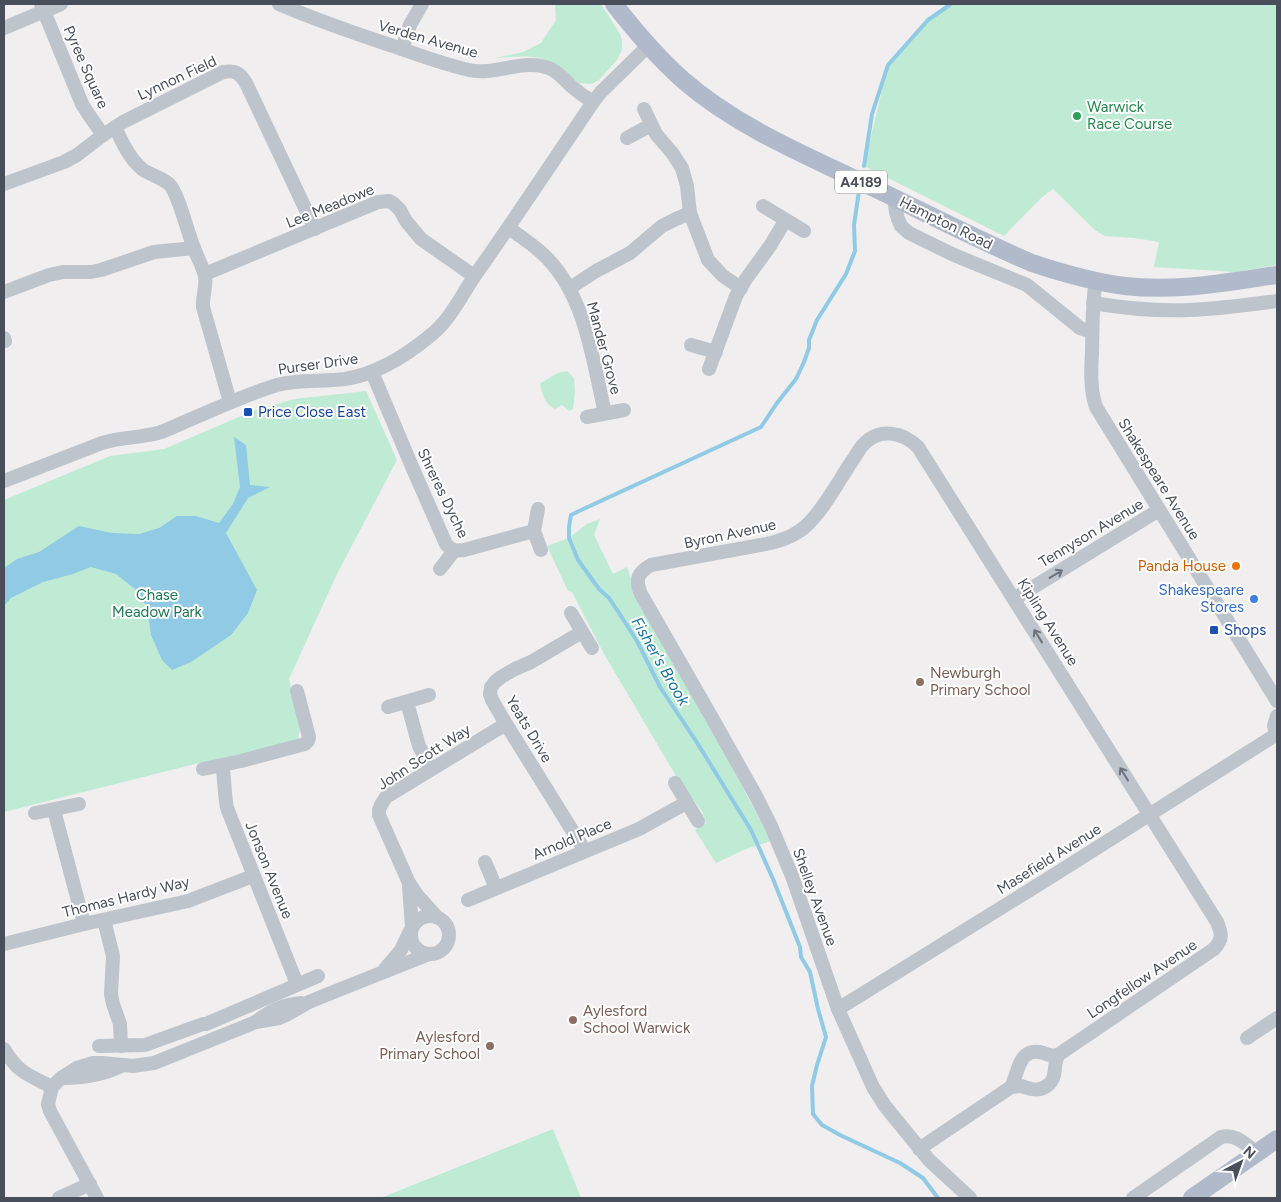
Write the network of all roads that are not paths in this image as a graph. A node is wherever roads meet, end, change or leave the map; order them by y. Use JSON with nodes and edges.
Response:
{"nodes":[{"id":1,"x":61,"y":4,"type":"edge"},
{"id":2,"x":278,"y":4,"type":"edge"},
{"id":3,"x":422,"y":4,"type":"edge"},
{"id":4,"x":614,"y":4,"type":"edge"},
{"id":5,"x":42,"y":7,"type":"edge"},
{"id":6,"x":4,"y":28,"type":"edge"},
{"id":7,"x":648,"y":46,"type":"junction"},
{"id":8,"x":402,"y":49,"type":"junction"},
{"id":9,"x":593,"y":102,"type":"junction"},
{"id":10,"x":644,"y":109,"type":"dead end"},
{"id":11,"x":651,"y":125,"type":"junction"},
{"id":12,"x":115,"y":127,"type":"junction"},
{"id":13,"x":103,"y":135,"type":"junction"},
{"id":14,"x":627,"y":138,"type":"dead end"},
{"id":15,"x":4,"y":184,"type":"edge"},
{"id":16,"x":894,"y":198,"type":"junction"},
{"id":17,"x":763,"y":206,"type":"dead end"},
{"id":18,"x":690,"y":213,"type":"junction"},
{"id":19,"x":786,"y":221,"type":"junction"},
{"id":20,"x":509,"y":228,"type":"junction"},
{"id":21,"x":315,"y":229,"type":"junction"},
{"id":22,"x":804,"y":231,"type":"dead end"},
{"id":23,"x":194,"y":248,"type":"junction"},
{"id":24,"x":205,"y":274,"type":"junction"},
{"id":25,"x":1277,"y":275,"type":"edge"},
{"id":26,"x":474,"y":276,"type":"junction"},
{"id":27,"x":1095,"y":281,"type":"junction"},
{"id":28,"x":570,"y":288,"type":"junction"},
{"id":29,"x":740,"y":288,"type":"junction"},
{"id":30,"x":4,"y":292,"type":"edge"},
{"id":31,"x":1277,"y":301,"type":"edge"},
{"id":32,"x":1094,"y":303,"type":"junction"},
{"id":33,"x":1092,"y":332,"type":"junction"},
{"id":34,"x":691,"y":345,"type":"dead end"},
{"id":35,"x":716,"y":352,"type":"junction"},
{"id":36,"x":709,"y":369,"type":"dead end"},
{"id":37,"x":372,"y":372,"type":"junction"},
{"id":38,"x":230,"y":402,"type":"junction"},
{"id":39,"x":624,"y":410,"type":"dead end"},
{"id":40,"x":605,"y":413,"type":"junction"},
{"id":41,"x":587,"y":417,"type":"dead end"},
{"id":42,"x":918,"y":447,"type":"joint"},
{"id":43,"x":4,"y":481,"type":"edge"},
{"id":44,"x":538,"y":509,"type":"dead end"},
{"id":45,"x":1159,"y":510,"type":"junction"},
{"id":46,"x":534,"y":532,"type":"junction"},
{"id":47,"x":541,"y":550,"type":"dead end"},
{"id":48,"x":454,"y":551,"type":"junction"},
{"id":49,"x":440,"y":569,"type":"dead end"},
{"id":50,"x":641,"y":594,"type":"joint"},
{"id":51,"x":1014,"y":599,"type":"junction"},
{"id":52,"x":571,"y":613,"type":"dead end"},
{"id":53,"x":582,"y":632,"type":"junction"},
{"id":54,"x":592,"y":648,"type":"dead end"},
{"id":55,"x":297,"y":691,"type":"dead end"},
{"id":56,"x":430,"y":695,"type":"dead end"},
{"id":57,"x":1277,"y":701,"type":"edge"},
{"id":58,"x":407,"y":702,"type":"junction"},
{"id":59,"x":388,"y":707,"type":"dead end"},
{"id":60,"x":1277,"y":716,"type":"edge"},
{"id":61,"x":506,"y":724,"type":"junction"},
{"id":62,"x":1277,"y":735,"type":"edge"},
{"id":63,"x":222,"y":765,"type":"junction"},
{"id":64,"x":203,"y":769,"type":"dead end"},
{"id":65,"x":431,"y":770,"type":"junction"},
{"id":66,"x":675,"y":783,"type":"dead end"},
{"id":67,"x":686,"y":803,"type":"junction"},
{"id":68,"x":79,"y":804,"type":"dead end"},
{"id":69,"x":54,"y":810,"type":"junction"},
{"id":70,"x":36,"y":813,"type":"dead end"},
{"id":71,"x":1150,"y":815,"type":"junction"},
{"id":72,"x":698,"y":820,"type":"dead end"},
{"id":73,"x":585,"y":851,"type":"junction"},
{"id":74,"x":485,"y":862,"type":"dead end"},
{"id":75,"x":253,"y":876,"type":"junction"},
{"id":76,"x":409,"y":883,"type":"junction"},
{"id":77,"x":496,"y":888,"type":"junction"},
{"id":78,"x":468,"y":900,"type":"dead end"},
{"id":79,"x":436,"y":916,"type":"junction"},
{"id":80,"x":104,"y":920,"type":"junction"},
{"id":81,"x":84,"y":924,"type":"junction"},
{"id":82,"x":411,"y":929,"type":"junction"},
{"id":83,"x":4,"y":944,"type":"edge"},
{"id":84,"x":429,"y":954,"type":"junction"},
{"id":85,"x":381,"y":972,"type":"junction"},
{"id":86,"x":318,"y":976,"type":"dead end"},
{"id":87,"x":297,"y":984,"type":"junction"},
{"id":88,"x":838,"y":1009,"type":"junction"},
{"id":89,"x":1274,"y":1024,"type":"edge"},
{"id":90,"x":1246,"y":1038,"type":"dead end"},
{"id":91,"x":100,"y":1046,"type":"dead end"},
{"id":92,"x":121,"y":1046,"type":"junction"},
{"id":93,"x":4,"y":1049,"type":"edge"},
{"id":94,"x":1058,"y":1055,"type":"junction"},
{"id":95,"x":57,"y":1082,"type":"junction"},
{"id":96,"x":1012,"y":1087,"type":"junction"},
{"id":97,"x":1277,"y":1139,"type":"edge"},
{"id":98,"x":919,"y":1149,"type":"junction"},
{"id":99,"x":1257,"y":1153,"type":"junction"},
{"id":100,"x":90,"y":1184,"type":"junction"},
{"id":101,"x":58,"y":1198,"type":"edge"},
{"id":102,"x":97,"y":1198,"type":"edge"},
{"id":103,"x":970,"y":1198,"type":"edge"},
{"id":104,"x":1133,"y":1198,"type":"edge"},
{"id":105,"x":1192,"y":1198,"type":"edge"}],
"edges":[{"from":1,"to":5,"type":"street"},
{"from":2,"to":8,"type":"street","name":"Verden Avenue"},
{"from":3,"to":8,"type":"street"},
{"from":4,"to":7,"type":"main road","name":"Hampton Road","number":"A4189"},
{"from":5,"to":6,"type":"street"},
{"from":5,"to":13,"type":"street","name":"Pyree Square"},
{"from":7,"to":9,"type":"street","name":"Purser Drive"},
{"from":7,"to":16,"type":"main road","name":"Hampton Road","number":"A4189"},
{"from":8,"to":9,"type":"street","name":"Verden Avenue"},
{"from":9,"to":20,"type":"street","name":"Purser Drive"},
{"from":10,"to":11,"type":"street"},
{"from":11,"to":14,"type":"street"},
{"from":11,"to":18,"type":"street"},
{"from":12,"to":13,"type":"street","name":"Lynnon Field"},
{"from":12,"to":21,"type":"street","name":"Lynnon Field"},
{"from":12,"to":23,"type":"street"},
{"from":13,"to":15,"type":"street","name":"Lynnon Field"},
{"from":16,"to":27,"type":"main road","name":"Hampton Road","number":"A4189"},
{"from":16,"to":33,"type":"street"},
{"from":17,"to":19,"type":"street"},
{"from":18,"to":28,"type":"street"},
{"from":18,"to":29,"type":"street"},
{"from":19,"to":22,"type":"street"},
{"from":19,"to":29,"type":"street"},
{"from":20,"to":26,"type":"street","name":"Purser Drive"},
{"from":20,"to":28,"type":"street","name":"Mander Grove"},
{"from":21,"to":24,"type":"street","name":"Lee Meadowe"},
{"from":21,"to":26,"type":"street","name":"Lee Meadowe"},
{"from":23,"to":24,"type":"street"},
{"from":23,"to":30,"type":"street"},
{"from":24,"to":38,"type":"street"},
{"from":25,"to":27,"type":"main road","name":"Hampton Road","number":"A4189"},
{"from":26,"to":37,"type":"street","name":"Purser Drive"},
{"from":27,"to":32,"type":"street","name":"Shakespeare Avenue"},
{"from":28,"to":40,"type":"street","name":"Mander Grove"},
{"from":29,"to":35,"type":"street"},
{"from":31,"to":32,"type":"street"},
{"from":32,"to":33,"type":"street","name":"Shakespeare Avenue"},
{"from":33,"to":45,"type":"street","name":"Shakespeare Avenue"},
{"from":34,"to":35,"type":"street"},
{"from":35,"to":36,"type":"street"},
{"from":37,"to":38,"type":"street","name":"Purser Drive"},
{"from":37,"to":48,"type":"street","name":"Shreres Dyche"},
{"from":38,"to":43,"type":"street","name":"Purser Drive"},
{"from":39,"to":40,"type":"street","name":"Mander Grove"},
{"from":40,"to":41,"type":"street","name":"Mander Grove"},
{"from":42,"to":50,"type":"street","name":"Byron Avenue"},
{"from":42,"to":51,"type":"street","name":"Kipling Avenue"},
{"from":44,"to":46,"type":"street"},
{"from":51,"to":45,"type":"street","name":"Tennyson Avenue","one_way":true},
{"from":45,"to":57,"type":"street","name":"Shakespeare Avenue"},
{"from":46,"to":47,"type":"street"},
{"from":46,"to":48,"type":"street","name":"Shreres Dyche"},
{"from":48,"to":49,"type":"street"},
{"from":50,"to":88,"type":"street","name":"Shelley Avenue"},
{"from":71,"to":51,"type":"street","name":"Kipling Avenue","one_way":true},
{"from":52,"to":53,"type":"street"},
{"from":53,"to":54,"type":"street"},
{"from":53,"to":61,"type":"street","name":"Yeats Drive"},
{"from":55,"to":63,"type":"street"},
{"from":56,"to":58,"type":"street"},
{"from":58,"to":59,"type":"street"},
{"from":58,"to":65,"type":"street"},
{"from":60,"to":62,"type":"street"},
{"from":61,"to":65,"type":"street","name":"John Scott Way"},
{"from":61,"to":73,"type":"street","name":"Yeats Drive"},
{"from":62,"to":71,"type":"street","name":"Masefield Avenue"},
{"from":63,"to":64,"type":"street"},
{"from":63,"to":75,"type":"street","name":"Jonson Avenue"},
{"from":65,"to":76,"type":"street","name":"John Scott Way"},
{"from":66,"to":67,"type":"street"},
{"from":67,"to":72,"type":"street"},
{"from":67,"to":73,"type":"street","name":"Arnold Place"},
{"from":68,"to":69,"type":"street"},
{"from":69,"to":70,"type":"street"},
{"from":69,"to":81,"type":"street"},
{"from":71,"to":88,"type":"street","name":"Masefield Avenue"},
{"from":71,"to":94,"type":"street","name":"Longfellow Avenue"},
{"from":73,"to":77,"type":"street","name":"Arnold Place"},
{"from":74,"to":77,"type":"street"},
{"from":75,"to":80,"type":"street","name":"Thomas Hardy Way"},
{"from":75,"to":87,"type":"street","name":"Jonson Avenue"},
{"from":76,"to":79,"type":"street"},
{"from":76,"to":82,"type":"street"},
{"from":77,"to":78,"type":"street","name":"Arnold Place"},
{"from":79,"to":82,"type":"street"},
{"from":79,"to":84,"type":"street"},
{"from":80,"to":81,"type":"street","name":"Thomas Hardy Way"},
{"from":80,"to":92,"type":"street"},
{"from":81,"to":83,"type":"street","name":"Thomas Hardy Way"},
{"from":82,"to":84,"type":"street"},
{"from":82,"to":85,"type":"street"},
{"from":84,"to":85,"type":"street"},
{"from":85,"to":95,"type":"street"},
{"from":86,"to":87,"type":"street"},
{"from":87,"to":92,"type":"street"},
{"from":88,"to":98,"type":"street","name":"Shelley Avenue"},
{"from":89,"to":90,"type":"street"},
{"from":91,"to":92,"type":"street"},
{"from":93,"to":95,"type":"street"},
{"from":94,"to":96,"type":"street"},
{"from":94,"to":96,"type":"street"},
{"from":95,"to":100,"type":"street"},
{"from":96,"to":98,"type":"street"},
{"from":97,"to":99,"type":"main road"},
{"from":98,"to":103,"type":"street","name":"Shelley Avenue"},
{"from":99,"to":104,"type":"street"},
{"from":99,"to":105,"type":"main road"},
{"from":100,"to":101,"type":"street"},
{"from":100,"to":102,"type":"street"}]}
